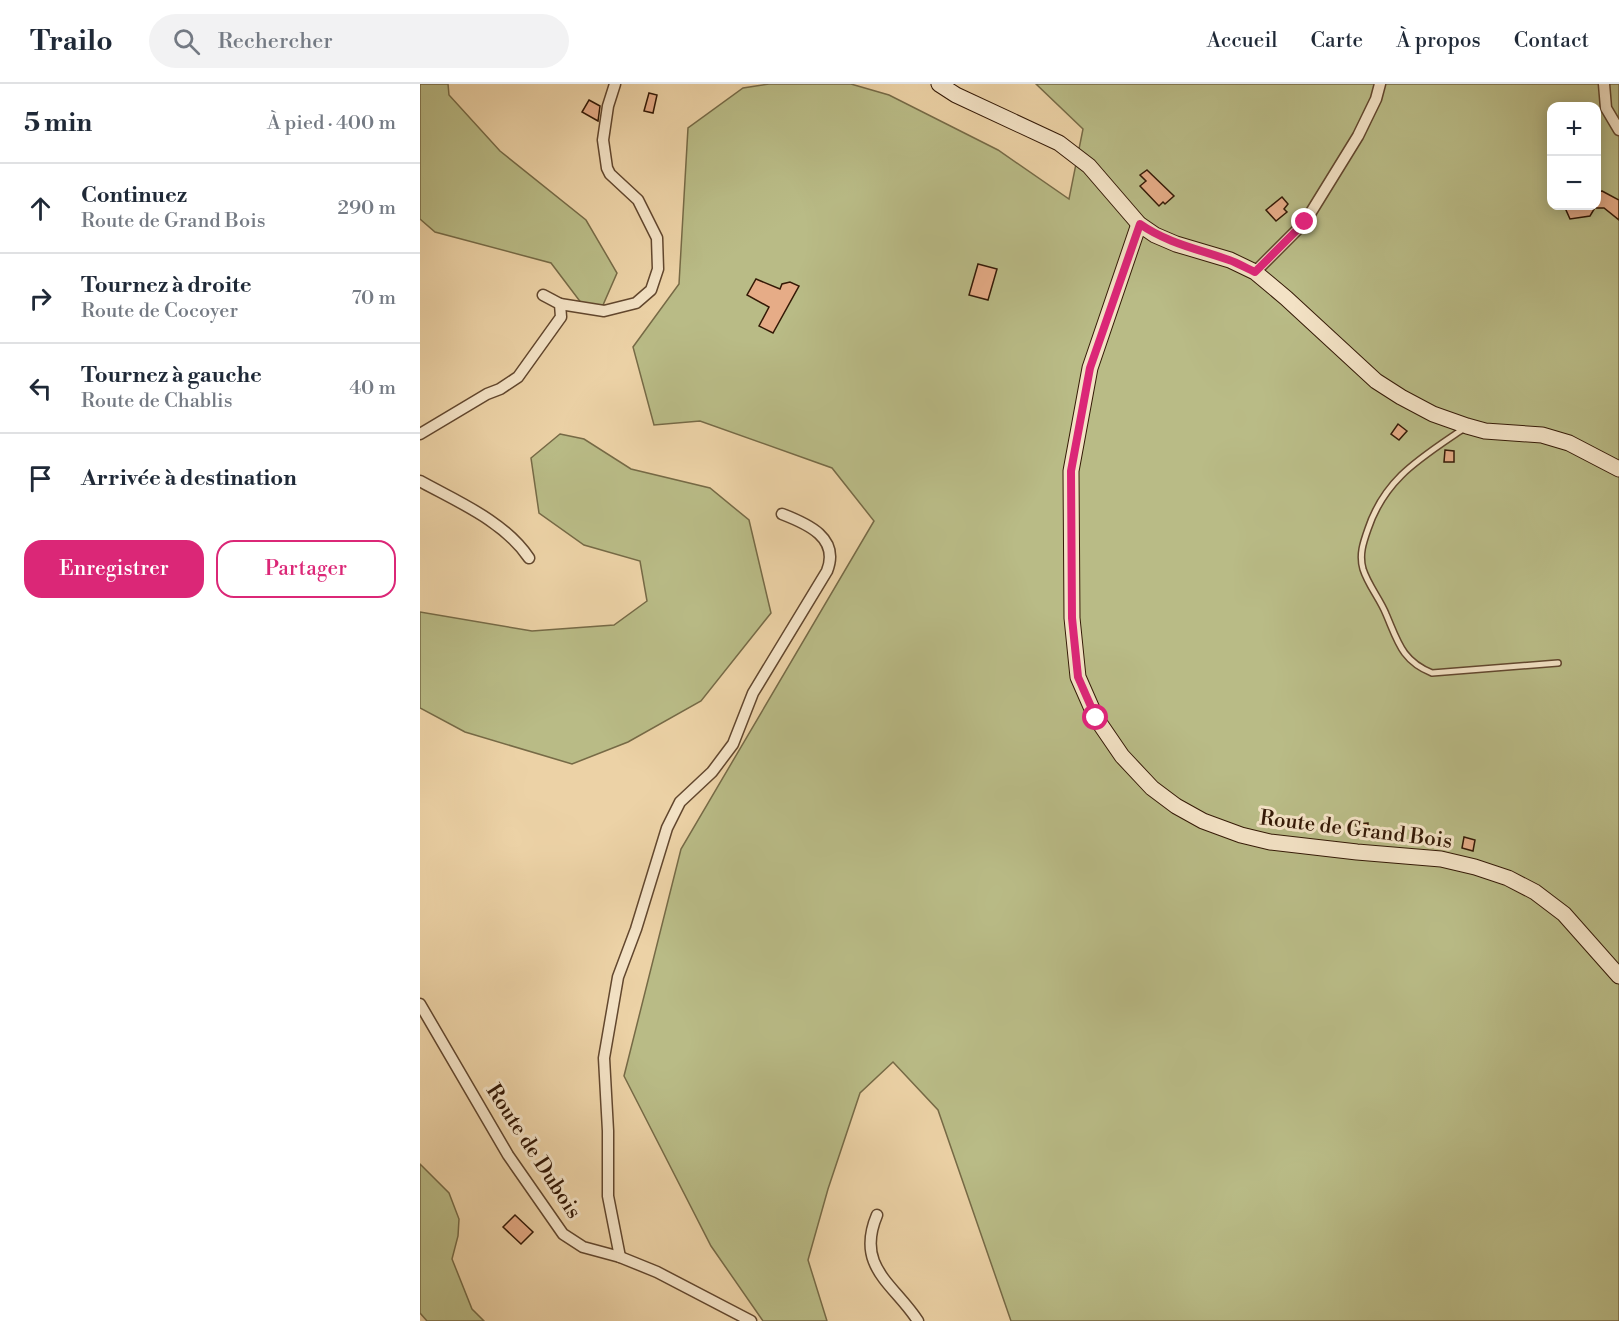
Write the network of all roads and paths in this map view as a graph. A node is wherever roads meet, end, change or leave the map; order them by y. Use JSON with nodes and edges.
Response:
{"nodes":[{"id":1,"x":615,"y":84,"type":"edge"},
{"id":2,"x":939,"y":84,"type":"edge"},
{"id":3,"x":1380,"y":84,"type":"edge"},
{"id":4,"x":1604,"y":84,"type":"edge"},
{"id":5,"x":1619,"y":130,"type":"edge"},
{"id":6,"x":1140,"y":224,"type":"junction"},
{"id":7,"x":1255,"y":272,"type":"junction"},
{"id":8,"x":543,"y":296,"type":"dead end"},
{"id":9,"x":560,"y":304,"type":"junction"},
{"id":10,"x":1467,"y":426,"type":"junction"},
{"id":11,"x":420,"y":434,"type":"edge"},
{"id":12,"x":1619,"y":469,"type":"edge"},
{"id":13,"x":420,"y":481,"type":"edge"},
{"id":14,"x":782,"y":514,"type":"dead end"},
{"id":15,"x":529,"y":558,"type":"dead end"},
{"id":16,"x":1558,"y":663,"type":"dead end"},
{"id":17,"x":1619,"y":976,"type":"edge"},
{"id":18,"x":420,"y":1004,"type":"edge"},
{"id":19,"x":877,"y":1215,"type":"dead end"},
{"id":20,"x":620,"y":1257,"type":"junction"},
{"id":21,"x":751,"y":1321,"type":"edge"},
{"id":22,"x":918,"y":1321,"type":"edge"}],
"edges":[{"from":1,"to":9,"type":"street"},
{"from":2,"to":6,"type":"main road"},
{"from":3,"to":7,"type":"street"},
{"from":4,"to":5,"type":"street"},
{"from":6,"to":7,"type":"main road"},
{"from":6,"to":17,"type":"main road","name":"Route de Grand Bois"},
{"from":7,"to":10,"type":"main road"},
{"from":8,"to":9,"type":"street"},
{"from":9,"to":11,"type":"street"},
{"from":10,"to":12,"type":"main road"},
{"from":10,"to":16,"type":"lane"},
{"from":13,"to":15,"type":"street"},
{"from":14,"to":20,"type":"street"},
{"from":18,"to":20,"type":"street","name":"Route de Dubois"},
{"from":19,"to":22,"type":"street"},
{"from":20,"to":21,"type":"street","name":"Route de Dubois"}]}
